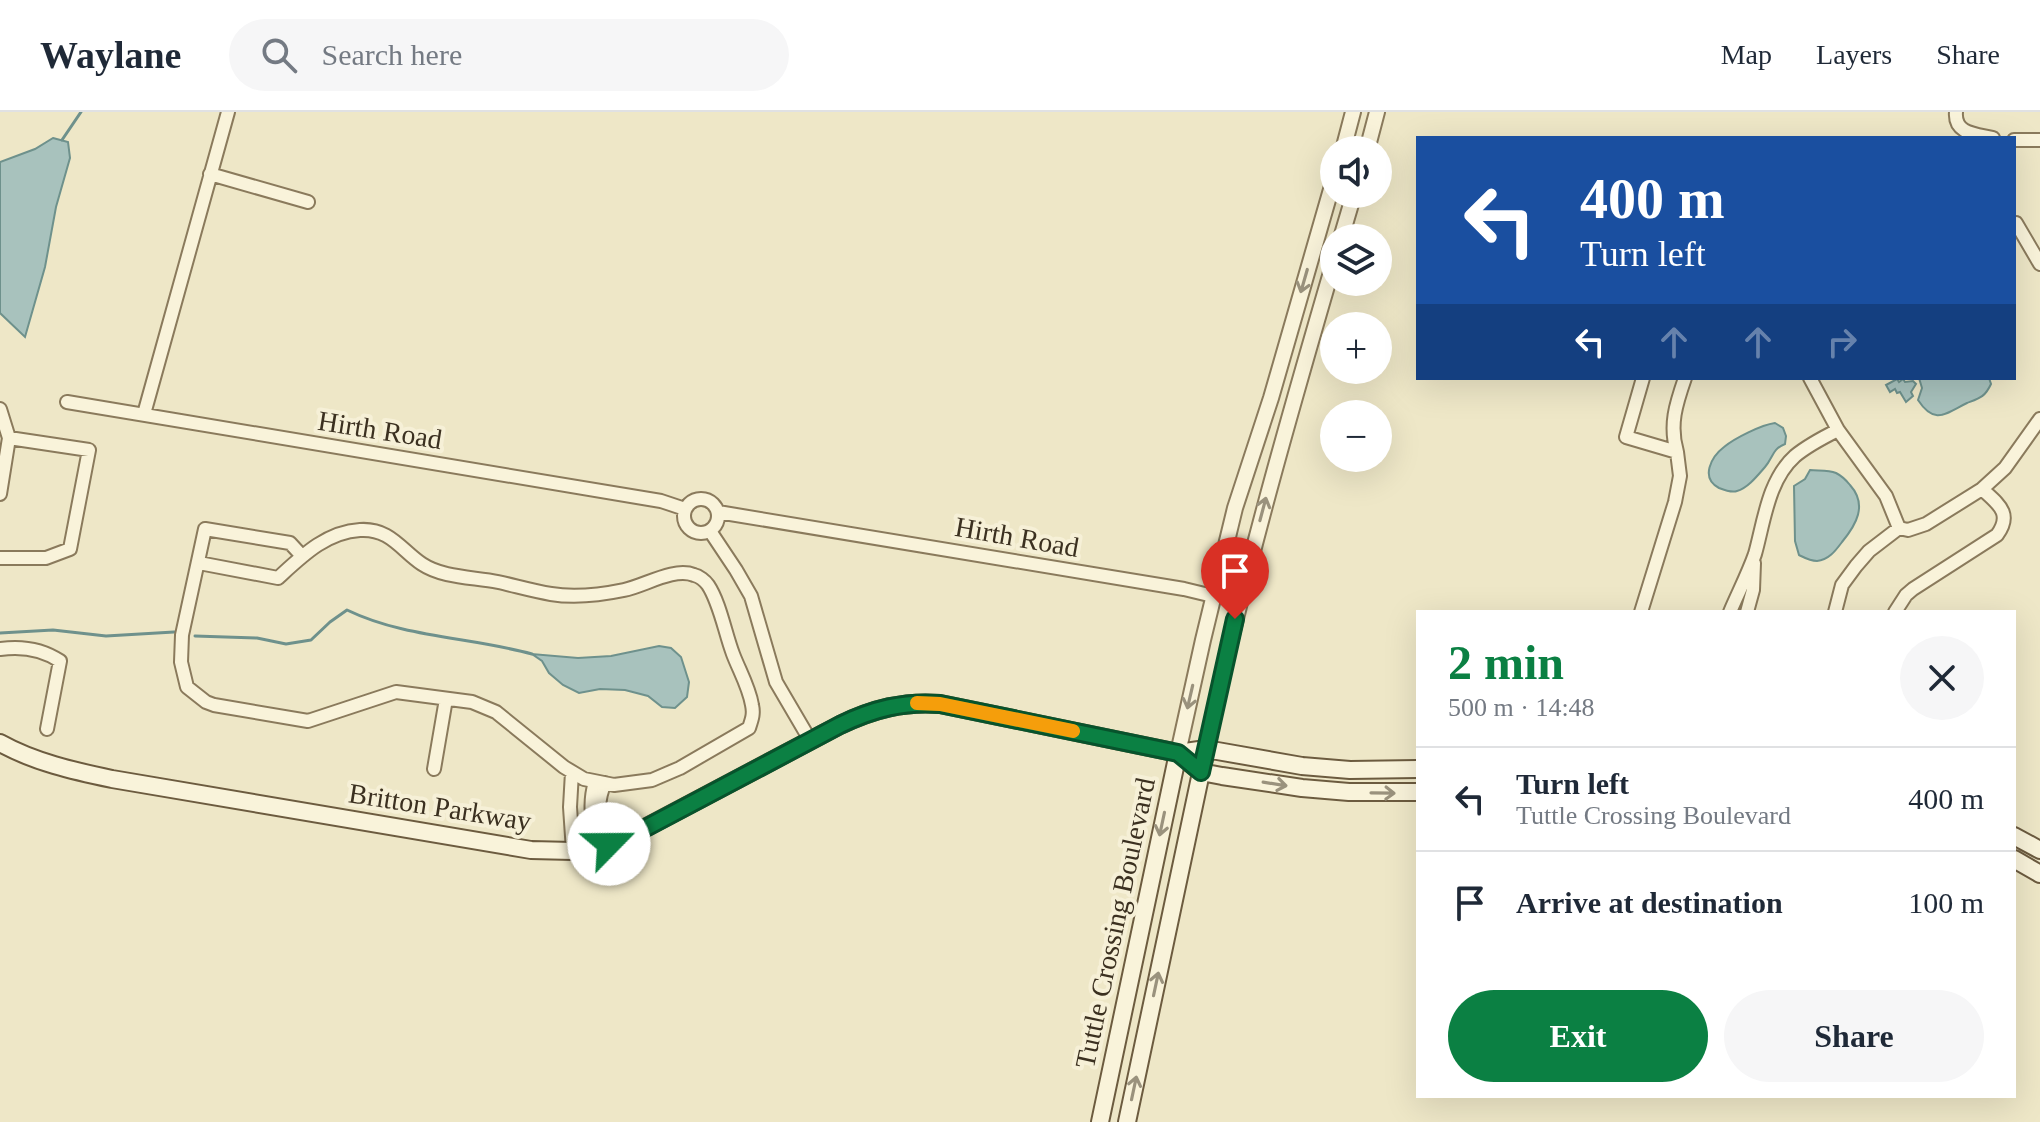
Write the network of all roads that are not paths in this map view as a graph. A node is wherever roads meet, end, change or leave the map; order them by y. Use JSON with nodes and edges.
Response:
{"nodes":[{"id":1,"x":228,"y":112,"type":"edge"},
{"id":2,"x":1353,"y":112,"type":"edge"},
{"id":3,"x":1377,"y":112,"type":"edge"},
{"id":4,"x":1956,"y":112,"type":"edge"},
{"id":5,"x":1347,"y":136,"type":"edge"},
{"id":6,"x":1371,"y":136,"type":"edge"},
{"id":7,"x":1985,"y":136,"type":"edge"},
{"id":8,"x":2016,"y":140,"type":"edge"},
{"id":9,"x":2040,"y":140,"type":"edge"},
{"id":10,"x":210,"y":174,"type":"junction"},
{"id":11,"x":308,"y":202,"type":"dead end"},
{"id":12,"x":1326,"y":208,"type":"edge"},
{"id":13,"x":2016,"y":223,"type":"edge"},
{"id":14,"x":2040,"y":264,"type":"edge"},
{"id":15,"x":1324,"y":296,"type":"edge"},
{"id":16,"x":1642,"y":380,"type":"edge"},
{"id":17,"x":1684,"y":380,"type":"edge"},
{"id":18,"x":1811,"y":380,"type":"edge"},
{"id":19,"x":67,"y":402,"type":"dead end"},
{"id":20,"x":0,"y":409,"type":"edge"},
{"id":21,"x":144,"y":414,"type":"junction"},
{"id":22,"x":2040,"y":419,"type":"edge"},
{"id":23,"x":1838,"y":430,"type":"junction"},
{"id":24,"x":9,"y":438,"type":"junction"},
{"id":25,"x":1677,"y":452,"type":"junction"},
{"id":26,"x":1982,"y":489,"type":"junction"},
{"id":27,"x":0,"y":494,"type":"edge"},
{"id":28,"x":685,"y":509,"type":"junction"},
{"id":29,"x":718,"y":512,"type":"junction"},
{"id":30,"x":1899,"y":528,"type":"junction"},
{"id":31,"x":710,"y":531,"type":"junction"},
{"id":32,"x":302,"y":556,"type":"junction"},
{"id":33,"x":1754,"y":556,"type":"junction"},
{"id":34,"x":0,"y":558,"type":"edge"},
{"id":35,"x":199,"y":563,"type":"junction"},
{"id":36,"x":1213,"y":596,"type":"junction"},
{"id":37,"x":1642,"y":610,"type":"edge"},
{"id":38,"x":1731,"y":610,"type":"edge"},
{"id":39,"x":1748,"y":610,"type":"edge"},
{"id":40,"x":1836,"y":610,"type":"edge"},
{"id":41,"x":1896,"y":610,"type":"edge"},
{"id":42,"x":0,"y":649,"type":"edge"},
{"id":43,"x":446,"y":699,"type":"junction"},
{"id":44,"x":47,"y":729,"type":"dead end"},
{"id":45,"x":810,"y":740,"type":"junction"},
{"id":46,"x":0,"y":743,"type":"edge"},
{"id":47,"x":1206,"y":749,"type":"junction"},
{"id":48,"x":1178,"y":753,"type":"junction"},
{"id":49,"x":434,"y":769,"type":"dead end"},
{"id":50,"x":1416,"y":769,"type":"edge"},
{"id":51,"x":572,"y":772,"type":"junction"},
{"id":52,"x":1201,"y":772,"type":"junction"},
{"id":53,"x":600,"y":782,"type":"junction"},
{"id":54,"x":1416,"y":792,"type":"edge"},
{"id":55,"x":594,"y":805,"type":"junction"},
{"id":56,"x":570,"y":807,"type":"junction"},
{"id":57,"x":2016,"y":837,"type":"edge"},
{"id":58,"x":603,"y":845,"type":"junction"},
{"id":59,"x":2040,"y":850,"type":"edge"},
{"id":60,"x":573,"y":851,"type":"junction"},
{"id":61,"x":2016,"y":860,"type":"edge"},
{"id":62,"x":2040,"y":874,"type":"edge"},
{"id":63,"x":1111,"y":1067,"type":"junction"},
{"id":64,"x":1091,"y":1122,"type":"edge"},
{"id":65,"x":1100,"y":1122,"type":"edge"},
{"id":66,"x":1127,"y":1122,"type":"edge"}],
"edges":[{"from":1,"to":10,"type":"street"},
{"from":2,"to":5,"type":"street"},
{"from":3,"to":6,"type":"street"},
{"from":4,"to":7,"type":"street"},
{"from":8,"to":9,"type":"street"},
{"from":10,"to":11,"type":"street"},
{"from":10,"to":21,"type":"street"},
{"from":12,"to":36,"type":"street","name":"Tuttle Crossing Boulevard","one_way":true},
{"from":13,"to":14,"type":"street"},
{"from":47,"to":15,"type":"street","name":"Tuttle Crossing Boulevard","one_way":true},
{"from":16,"to":25,"type":"street"},
{"from":17,"to":25,"type":"street"},
{"from":18,"to":23,"type":"street"},
{"from":19,"to":21,"type":"street","name":"Hirth Road"},
{"from":20,"to":24,"type":"street"},
{"from":21,"to":28,"type":"street","name":"Hirth Road"},
{"from":22,"to":26,"type":"street"},
{"from":23,"to":30,"type":"street"},
{"from":23,"to":33,"type":"street"},
{"from":24,"to":27,"type":"street"},
{"from":24,"to":34,"type":"street"},
{"from":25,"to":37,"type":"street"},
{"from":26,"to":30,"type":"street"},
{"from":26,"to":41,"type":"street"},
{"from":28,"to":29,"type":"street"},
{"from":28,"to":31,"type":"street"},
{"from":29,"to":31,"type":"street"},
{"from":29,"to":36,"type":"street","name":"Hirth Road"},
{"from":30,"to":40,"type":"street"},
{"from":31,"to":45,"type":"street"},
{"from":32,"to":35,"type":"street"},
{"from":32,"to":35,"type":"street"},
{"from":32,"to":53,"type":"street"},
{"from":33,"to":38,"type":"street"},
{"from":33,"to":39,"type":"street"},
{"from":35,"to":43,"type":"street"},
{"from":36,"to":48,"type":"street","name":"Tuttle Crossing Boulevard","one_way":true},
{"from":42,"to":44,"type":"street"},
{"from":43,"to":49,"type":"street"},
{"from":43,"to":51,"type":"street"},
{"from":45,"to":48,"type":"main road","name":"Britton Parkway"},
{"from":45,"to":58,"type":"main road","name":"Britton Parkway"},
{"from":46,"to":60,"type":"main road","name":"Britton Parkway"},
{"from":47,"to":48,"type":"main road"},
{"from":47,"to":50,"type":"main road"},
{"from":47,"to":52,"type":"main road","name":"Tuttle Crossing Boulevard"},
{"from":48,"to":52,"type":"main road"},
{"from":48,"to":63,"type":"main road","name":"Tuttle Crossing Boulevard","one_way":true},
{"from":51,"to":53,"type":"street"},
{"from":51,"to":56,"type":"street"},
{"from":52,"to":54,"type":"main road","one_way":true},
{"from":66,"to":52,"type":"main road","name":"Tuttle Crossing Boulevard","one_way":true},
{"from":53,"to":55,"type":"street"},
{"from":55,"to":56,"type":"street"},
{"from":55,"to":58,"type":"street"},
{"from":56,"to":60,"type":"street"},
{"from":57,"to":59,"type":"main road"},
{"from":58,"to":60,"type":"main road","name":"Britton Parkway"},
{"from":61,"to":62,"type":"main road"},
{"from":63,"to":64,"type":"main road"},
{"from":63,"to":65,"type":"main road","name":"Tuttle Crossing Boulevard"}]}
